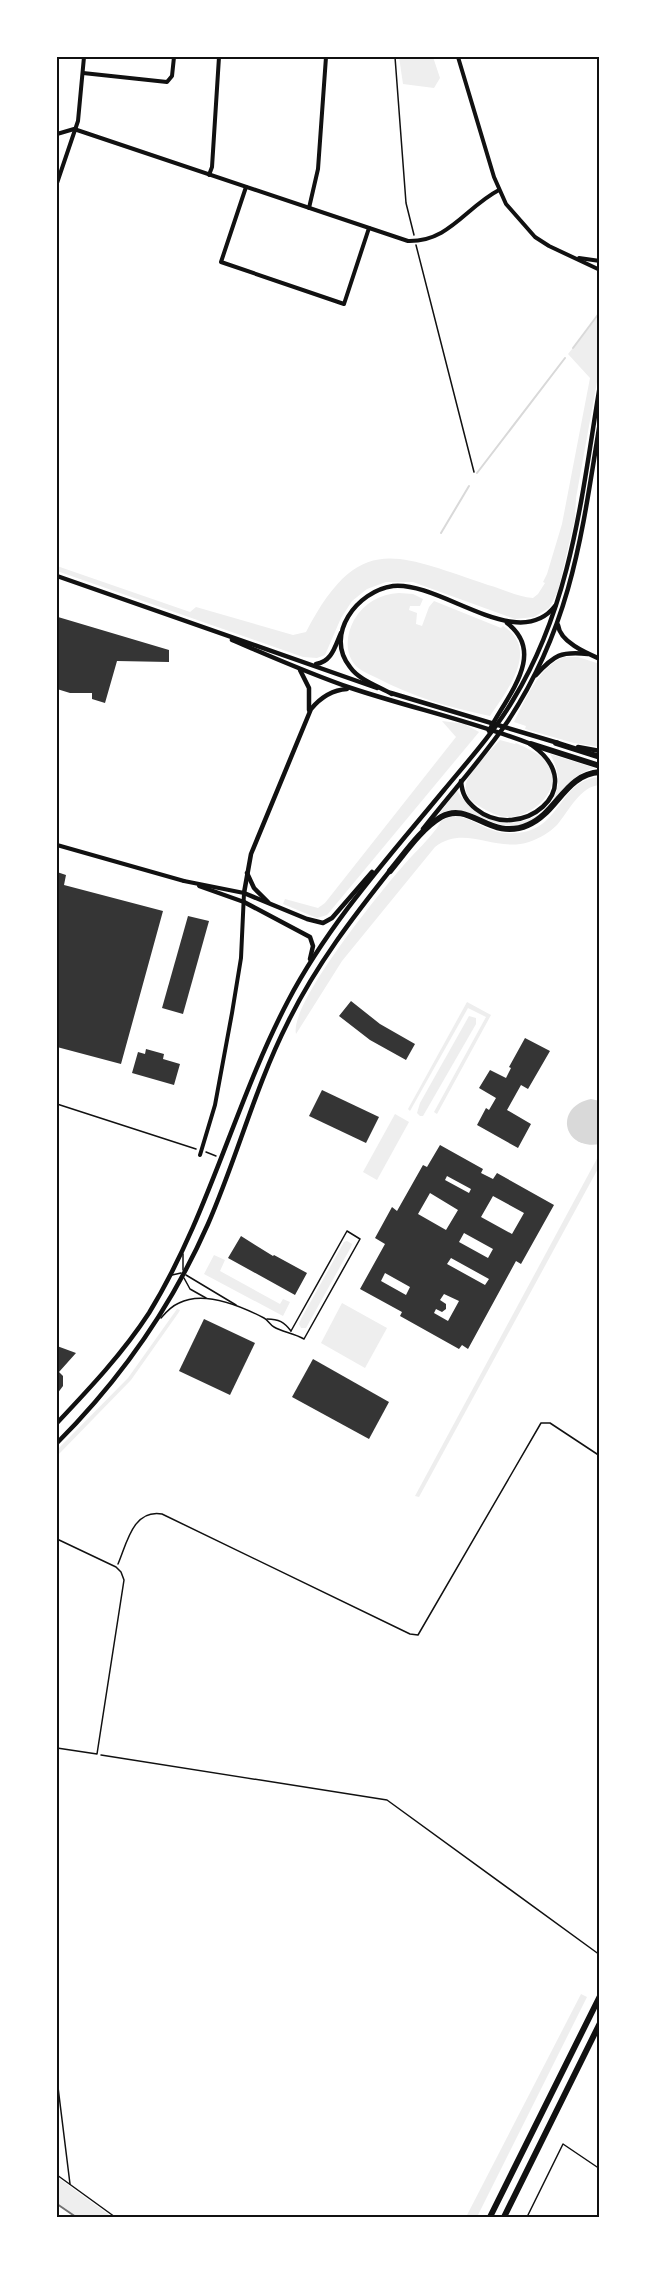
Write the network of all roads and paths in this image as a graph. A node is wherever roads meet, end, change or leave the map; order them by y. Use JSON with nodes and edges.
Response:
{"nodes":[{"id":1,"x":84,"y":57,"type":"edge"},
{"id":2,"x":174,"y":57,"type":"edge"},
{"id":3,"x":219,"y":57,"type":"edge"},
{"id":4,"x":326,"y":57,"type":"edge"},
{"id":5,"x":395,"y":57,"type":"edge"},
{"id":6,"x":458,"y":57,"type":"edge"},
{"id":7,"x":83,"y":73,"type":"junction"},
{"id":8,"x":74,"y":129,"type":"junction"},
{"id":9,"x":57,"y":134,"type":"edge"},
{"id":10,"x":209,"y":175,"type":"junction"},
{"id":11,"x":57,"y":183,"type":"edge"},
{"id":12,"x":246,"y":187,"type":"junction"},
{"id":13,"x":499,"y":190,"type":"junction"},
{"id":14,"x":309,"y":208,"type":"junction"},
{"id":15,"x":369,"y":228,"type":"junction"},
{"id":16,"x":415,"y":241,"type":"junction"},
{"id":17,"x":572,"y":256,"type":"junction"},
{"id":18,"x":600,"y":261,"type":"edge"},
{"id":19,"x":600,"y":270,"type":"edge"},
{"id":20,"x":600,"y":385,"type":"edge"},
{"id":21,"x":600,"y":422,"type":"edge"},
{"id":22,"x":474,"y":472,"type":"dead end"},
{"id":23,"x":57,"y":576,"type":"edge"},
{"id":24,"x":558,"y":602,"type":"junction"},
{"id":25,"x":502,"y":620,"type":"junction"},
{"id":26,"x":558,"y":623,"type":"junction"},
{"id":27,"x":205,"y":628,"type":"junction"},
{"id":28,"x":341,"y":632,"type":"junction"},
{"id":29,"x":588,"y":654,"type":"junction"},
{"id":30,"x":600,"y":659,"type":"edge"},
{"id":31,"x":310,"y":664,"type":"junction"},
{"id":32,"x":300,"y":670,"type":"junction"},
{"id":33,"x":532,"y":679,"type":"junction"},
{"id":34,"x":353,"y":689,"type":"junction"},
{"id":35,"x":392,"y":694,"type":"junction"},
{"id":36,"x":307,"y":718,"type":"junction"},
{"id":37,"x":479,"y":723,"type":"junction"},
{"id":38,"x":484,"y":741,"type":"junction"},
{"id":39,"x":556,"y":743,"type":"junction"},
{"id":40,"x":531,"y":744,"type":"junction"},
{"id":41,"x":600,"y":751,"type":"edge"},
{"id":42,"x":600,"y":757,"type":"edge"},
{"id":43,"x":600,"y":766,"type":"edge"},
{"id":44,"x":600,"y":772,"type":"edge"},
{"id":45,"x":461,"y":781,"type":"junction"},
{"id":46,"x":57,"y":845,"type":"edge"},
{"id":47,"x":395,"y":849,"type":"junction"},
{"id":48,"x":390,"y":870,"type":"junction"},
{"id":49,"x":246,"y":871,"type":"junction"},
{"id":50,"x":184,"y":881,"type":"junction"},
{"id":51,"x":244,"y":893,"type":"junction"},
{"id":52,"x":244,"y":902,"type":"junction"},
{"id":53,"x":272,"y":905,"type":"junction"},
{"id":54,"x":308,"y":964,"type":"junction"},
{"id":55,"x":57,"y":1104,"type":"edge"},
{"id":56,"x":201,"y":1153,"type":"junction"},
{"id":57,"x":221,"y":1158,"type":"junction"},
{"id":58,"x":183,"y":1247,"type":"junction"},
{"id":59,"x":184,"y":1274,"type":"junction"},
{"id":60,"x":169,"y":1276,"type":"junction"},
{"id":61,"x":206,"y":1299,"type":"junction"},
{"id":62,"x":239,"y":1307,"type":"junction"},
{"id":63,"x":267,"y":1319,"type":"junction"},
{"id":64,"x":158,"y":1320,"type":"junction"},
{"id":65,"x":291,"y":1331,"type":"junction"},
{"id":66,"x":57,"y":1423,"type":"edge"},
{"id":67,"x":57,"y":1443,"type":"edge"},
{"id":68,"x":600,"y":1456,"type":"edge"},
{"id":69,"x":57,"y":1539,"type":"edge"},
{"id":70,"x":116,"y":1567,"type":"junction"},
{"id":71,"x":57,"y":1748,"type":"edge"},
{"id":72,"x":97,"y":1754,"type":"junction"},
{"id":73,"x":600,"y":1955,"type":"edge"},
{"id":74,"x":600,"y":1996,"type":"edge"},
{"id":75,"x":600,"y":2023,"type":"edge"},
{"id":76,"x":57,"y":2079,"type":"edge"},
{"id":77,"x":600,"y":2169,"type":"edge"},
{"id":78,"x":57,"y":2175,"type":"edge"},
{"id":79,"x":70,"y":2184,"type":"junction"},
{"id":80,"x":115,"y":2217,"type":"edge"},
{"id":81,"x":490,"y":2217,"type":"edge"},
{"id":82,"x":504,"y":2217,"type":"edge"},
{"id":83,"x":527,"y":2217,"type":"edge"}],
"edges":[{"from":1,"to":7,"type":"street"},
{"from":2,"to":7,"type":"street"},
{"from":3,"to":10,"type":"street"},
{"from":4,"to":14,"type":"street"},
{"from":5,"to":16,"type":"path"},
{"from":6,"to":13,"type":"street"},
{"from":7,"to":8,"type":"street"},
{"from":8,"to":9,"type":"street"},
{"from":8,"to":10,"type":"street"},
{"from":8,"to":11,"type":"street"},
{"from":10,"to":12,"type":"street"},
{"from":12,"to":14,"type":"street"},
{"from":12,"to":15,"type":"street"},
{"from":13,"to":16,"type":"street"},
{"from":13,"to":17,"type":"street"},
{"from":14,"to":15,"type":"street"},
{"from":15,"to":16,"type":"street"},
{"from":16,"to":22,"type":"path"},
{"from":17,"to":18,"type":"street"},
{"from":17,"to":19,"type":"street"},
{"from":20,"to":24,"type":"main road"},
{"from":21,"to":26,"type":"main road"},
{"from":23,"to":27,"type":"main road"},
{"from":24,"to":25,"type":"main road"},
{"from":24,"to":38,"type":"main road"},
{"from":25,"to":28,"type":"main road"},
{"from":25,"to":38,"type":"main road"},
{"from":26,"to":29,"type":"main road"},
{"from":26,"to":33,"type":"main road"},
{"from":27,"to":31,"type":"main road"},
{"from":27,"to":32,"type":"main road"},
{"from":28,"to":31,"type":"main road"},
{"from":28,"to":35,"type":"main road"},
{"from":29,"to":30,"type":"main road"},
{"from":29,"to":33,"type":"main road"},
{"from":31,"to":35,"type":"main road"},
{"from":32,"to":34,"type":"main road"},
{"from":32,"to":36,"type":"main road"},
{"from":33,"to":45,"type":"main road"},
{"from":34,"to":36,"type":"main road"},
{"from":34,"to":37,"type":"main road"},
{"from":35,"to":37,"type":"main road"},
{"from":36,"to":49,"type":"main road"},
{"from":37,"to":39,"type":"main road"},
{"from":37,"to":40,"type":"main road"},
{"from":38,"to":47,"type":"main road"},
{"from":39,"to":41,"type":"main road"},
{"from":39,"to":42,"type":"highway"},
{"from":40,"to":43,"type":"highway"},
{"from":40,"to":45,"type":"main road"},
{"from":44,"to":48,"type":"highway"},
{"from":45,"to":48,"type":"main road"},
{"from":46,"to":50,"type":"street"},
{"from":47,"to":53,"type":"main road"},
{"from":47,"to":54,"type":"main road"},
{"from":48,"to":59,"type":"main road"},
{"from":49,"to":51,"type":"main road"},
{"from":49,"to":53,"type":"main road"},
{"from":50,"to":51,"type":"street"},
{"from":50,"to":52,"type":"street"},
{"from":51,"to":52,"type":"street"},
{"from":51,"to":53,"type":"main road"},
{"from":52,"to":54,"type":"main road"},
{"from":52,"to":56,"type":"street"},
{"from":54,"to":57,"type":"main road"},
{"from":55,"to":56,"type":"path"},
{"from":56,"to":57,"type":"path"},
{"from":57,"to":58,"type":"main road"},
{"from":58,"to":59,"type":"lane"},
{"from":58,"to":60,"type":"main road"},
{"from":59,"to":60,"type":"lane"},
{"from":59,"to":61,"type":"lane"},
{"from":59,"to":62,"type":"lane"},
{"from":59,"to":64,"type":"main road"},
{"from":60,"to":66,"type":"main road"},
{"from":61,"to":62,"type":"lane"},
{"from":61,"to":64,"type":"lane"},
{"from":62,"to":63,"type":"lane"},
{"from":63,"to":65,"type":"lane"},
{"from":63,"to":65,"type":"lane"},
{"from":64,"to":67,"type":"main road"},
{"from":65,"to":65,"type":"lane"},
{"from":68,"to":70,"type":"path"},
{"from":69,"to":70,"type":"lane"},
{"from":70,"to":72,"type":"lane"},
{"from":71,"to":72,"type":"lane"},
{"from":72,"to":73,"type":"path"},
{"from":74,"to":81,"type":"highway"},
{"from":75,"to":82,"type":"highway"},
{"from":76,"to":79,"type":"path"},
{"from":77,"to":83,"type":"path"},
{"from":78,"to":79,"type":"path"},
{"from":79,"to":80,"type":"path"}]}
